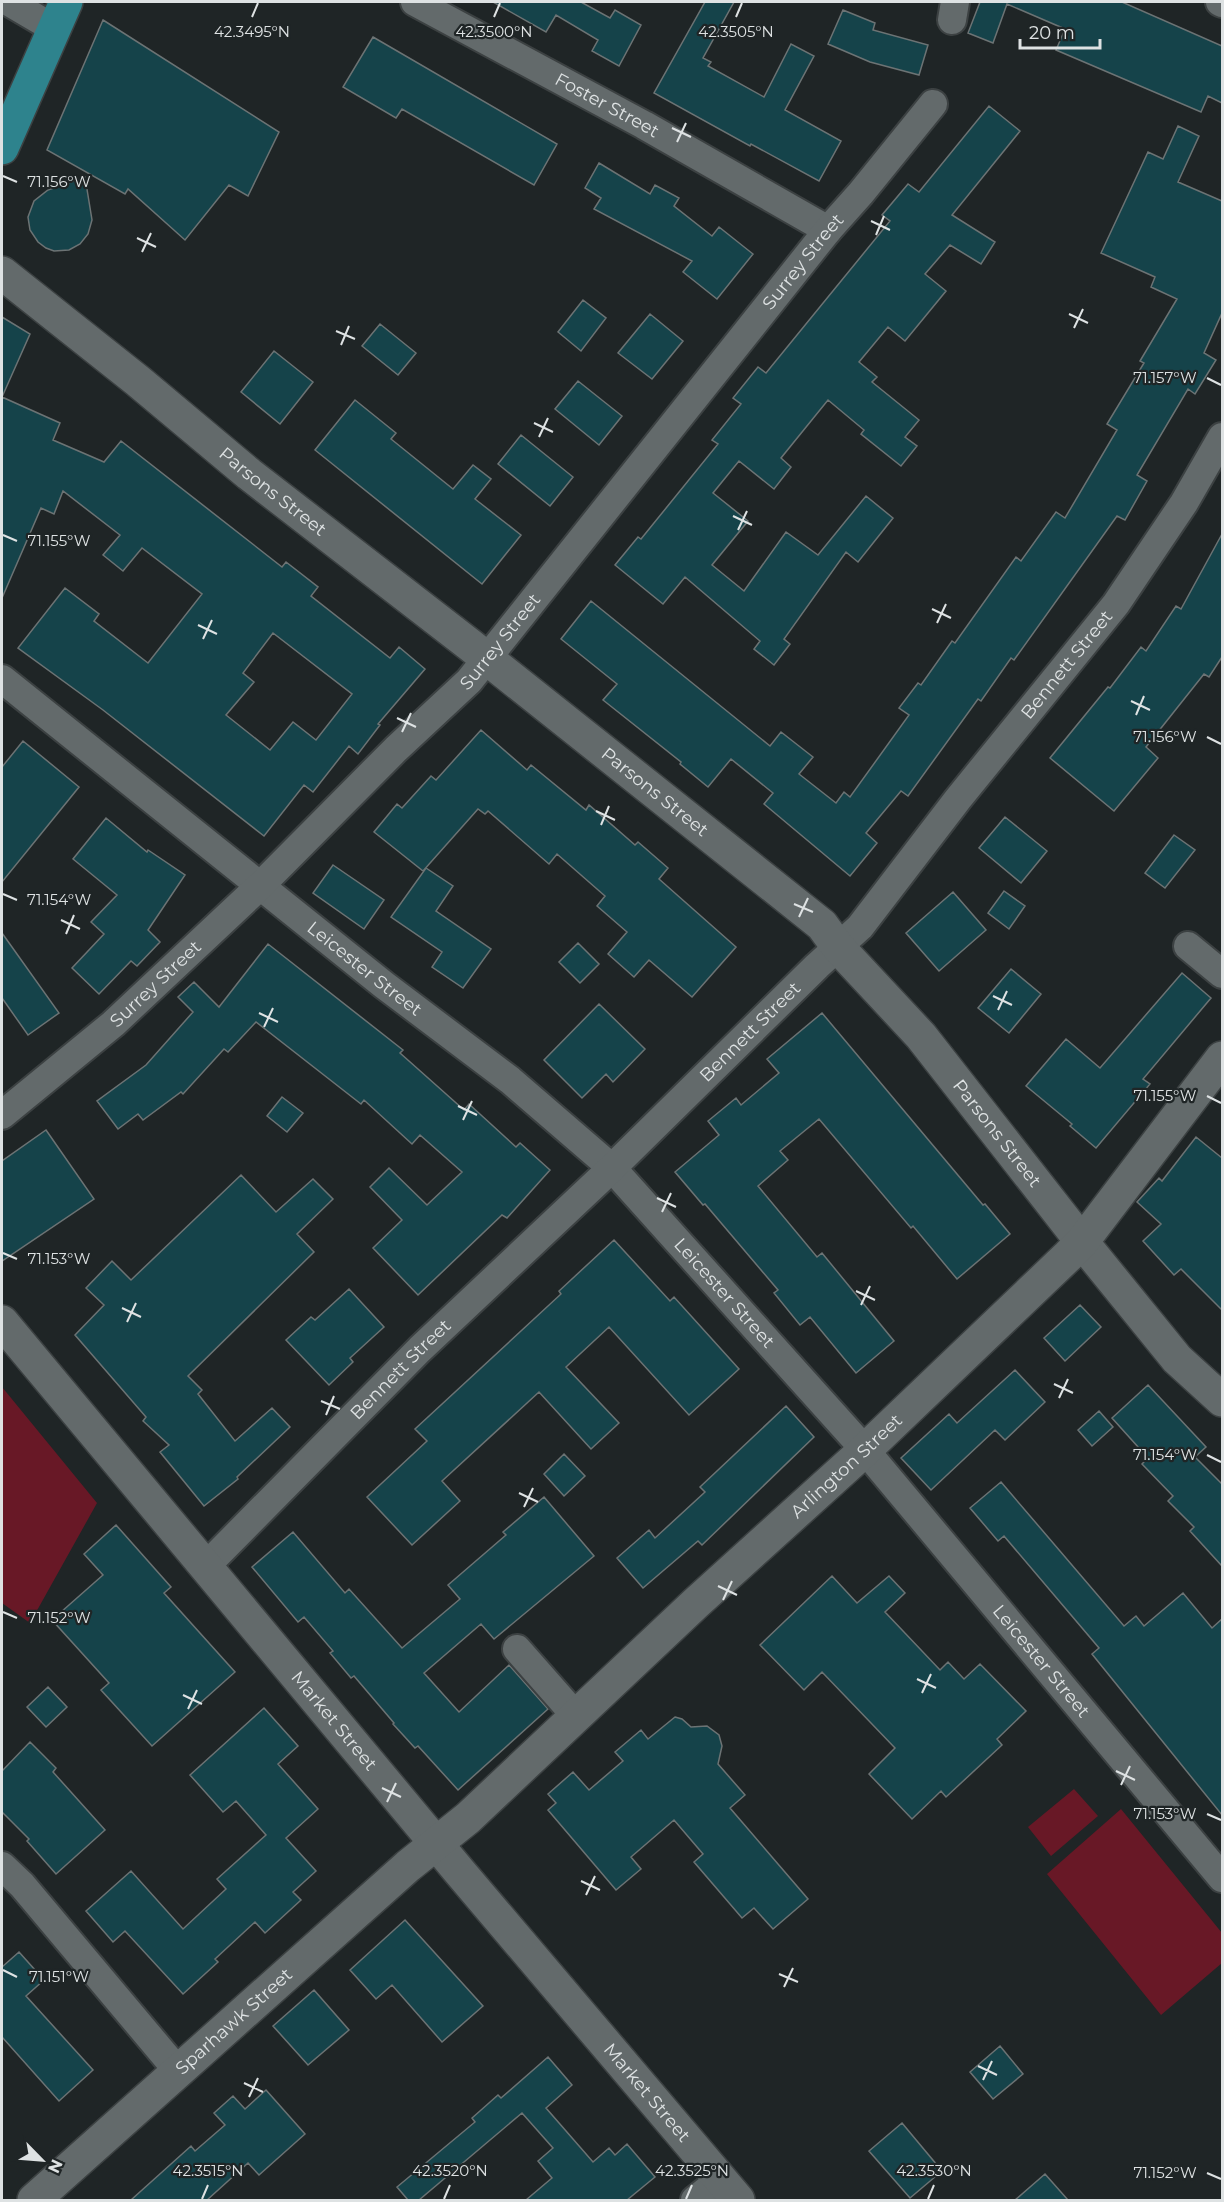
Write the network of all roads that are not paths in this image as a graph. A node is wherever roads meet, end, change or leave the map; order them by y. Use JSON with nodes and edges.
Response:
{"nodes":[{"id":1,"x":9,"y":2,"type":"edge"},
{"id":2,"x":415,"y":2,"type":"edge"},
{"id":3,"x":60,"y":15,"type":"edge"},
{"id":4,"x":933,"y":104,"type":"dead end"},
{"id":5,"x":2,"y":148,"type":"edge"},
{"id":6,"x":828,"y":230,"type":"junction"},
{"id":7,"x":2,"y":273,"type":"edge"},
{"id":8,"x":1222,"y":437,"type":"edge"},
{"id":9,"x":486,"y":658,"type":"junction"},
{"id":10,"x":2,"y":680,"type":"edge"},
{"id":11,"x":260,"y":886,"type":"junction"},
{"id":12,"x":1188,"y":946,"type":"dead end"},
{"id":13,"x":838,"y":947,"type":"junction"},
{"id":14,"x":1222,"y":974,"type":"edge"},
{"id":15,"x":1222,"y":1058,"type":"edge"},
{"id":16,"x":2,"y":1115,"type":"edge"},
{"id":17,"x":612,"y":1168,"type":"junction"},
{"id":18,"x":1082,"y":1242,"type":"junction"},
{"id":19,"x":2,"y":1322,"type":"edge"},
{"id":20,"x":1222,"y":1400,"type":"edge"},
{"id":21,"x":864,"y":1450,"type":"junction"},
{"id":22,"x":205,"y":1567,"type":"junction"},
{"id":23,"x":517,"y":1649,"type":"dead end"},
{"id":24,"x":575,"y":1715,"type":"junction"},
{"id":25,"x":436,"y":1844,"type":"junction"},
{"id":26,"x":2,"y":1866,"type":"edge"},
{"id":27,"x":1222,"y":1878,"type":"edge"},
{"id":28,"x":178,"y":2072,"type":"junction"},
{"id":29,"x":729,"y":2190,"type":"edge"},
{"id":30,"x":34,"y":2200,"type":"edge"},
{"id":31,"x":695,"y":2200,"type":"edge"}],
"edges":[{"from":1,"to":3,"type":"street"},
{"from":2,"to":6,"type":"street","name":"Foster Street"},
{"from":3,"to":5,"type":"main road"},
{"from":4,"to":6,"type":"street","name":"Surrey Street"},
{"from":6,"to":9,"type":"street","name":"Surrey Street"},
{"from":7,"to":9,"type":"street","name":"Parsons Street"},
{"from":8,"to":13,"type":"street","name":"Bennett Street"},
{"from":9,"to":11,"type":"street","name":"Surrey Street"},
{"from":9,"to":13,"type":"street","name":"Parsons Street"},
{"from":10,"to":11,"type":"street","name":"Leicester Street"},
{"from":11,"to":16,"type":"street","name":"Surrey Street"},
{"from":11,"to":17,"type":"street","name":"Leicester Street"},
{"from":12,"to":14,"type":"street"},
{"from":13,"to":17,"type":"street","name":"Bennett Street"},
{"from":13,"to":18,"type":"street","name":"Parsons Street"},
{"from":15,"to":18,"type":"street","name":"Arlington Street"},
{"from":17,"to":21,"type":"street","name":"Leicester Street"},
{"from":17,"to":22,"type":"street","name":"Bennett Street"},
{"from":18,"to":20,"type":"street","name":"Parsons Street"},
{"from":18,"to":21,"type":"street","name":"Arlington Street"},
{"from":19,"to":22,"type":"street","name":"Market Street"},
{"from":21,"to":24,"type":"street","name":"Arlington Street"},
{"from":21,"to":27,"type":"street","name":"Leicester Street"},
{"from":22,"to":25,"type":"street","name":"Market Street"},
{"from":23,"to":24,"type":"street"},
{"from":24,"to":25,"type":"street","name":"Arlington Street"},
{"from":25,"to":28,"type":"street","name":"Sparhawk Street"},
{"from":25,"to":29,"type":"street","name":"Market Street"},
{"from":26,"to":28,"type":"street"},
{"from":28,"to":30,"type":"street","name":"Sparhawk Street"},
{"from":29,"to":31,"type":"street"}]}
